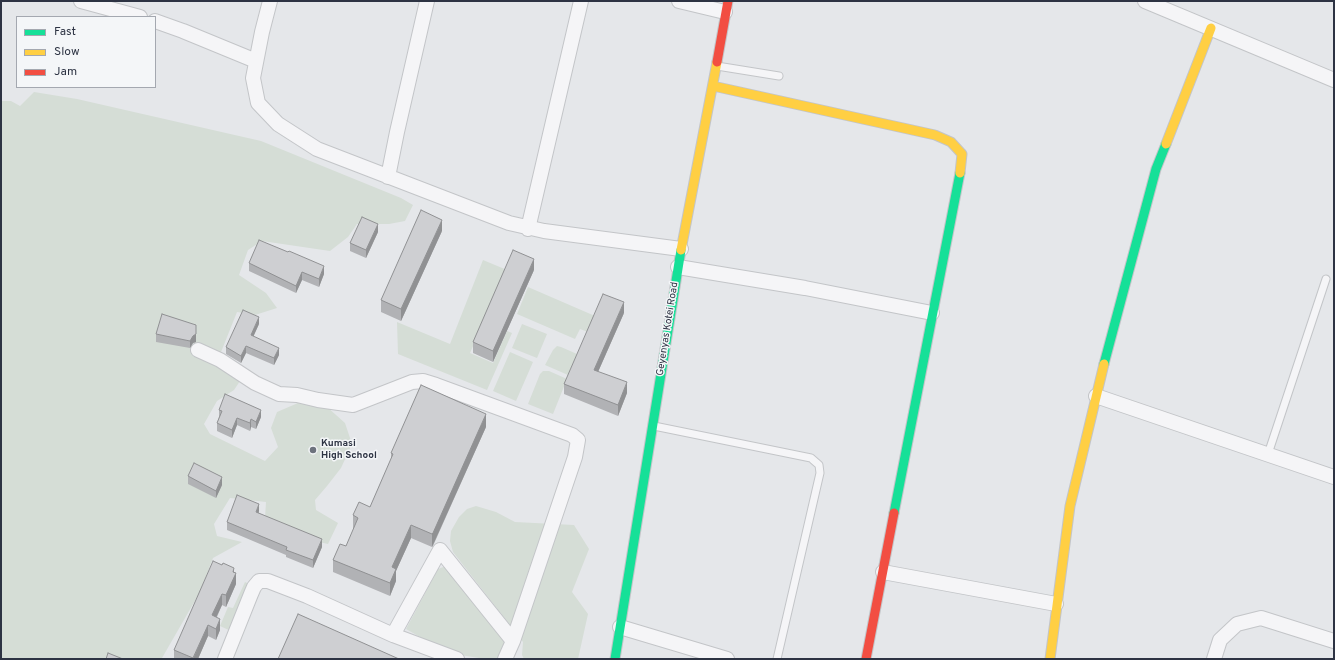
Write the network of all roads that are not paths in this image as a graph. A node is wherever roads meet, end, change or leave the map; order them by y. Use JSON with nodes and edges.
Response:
{"nodes":[{"id":1,"x":81,"y":1,"type":"edge"},
{"id":2,"x":270,"y":1,"type":"edge"},
{"id":3,"x":427,"y":1,"type":"edge"},
{"id":4,"x":581,"y":1,"type":"edge"},
{"id":5,"x":680,"y":1,"type":"edge"},
{"id":6,"x":1145,"y":1,"type":"edge"},
{"id":7,"x":726,"y":7,"type":"edge"},
{"id":8,"x":136,"y":16,"type":"edge"},
{"id":9,"x":156,"y":21,"type":"edge"},
{"id":10,"x":1211,"y":28,"type":"junction"},
{"id":11,"x":256,"y":61,"type":"junction"},
{"id":12,"x":717,"y":66,"type":"junction"},
{"id":13,"x":779,"y":76,"type":"dead end"},
{"id":14,"x":1334,"y":80,"type":"edge"},
{"id":15,"x":713,"y":86,"type":"junction"},
{"id":16,"x":388,"y":176,"type":"junction"},
{"id":17,"x":528,"y":228,"type":"junction"},
{"id":18,"x":682,"y":249,"type":"junction"},
{"id":19,"x":678,"y":267,"type":"junction"},
{"id":20,"x":1326,"y":279,"type":"dead end"},
{"id":21,"x":932,"y":313,"type":"junction"},
{"id":22,"x":198,"y":350,"type":"dead end"},
{"id":23,"x":1096,"y":396,"type":"junction"},
{"id":24,"x":652,"y":426,"type":"junction"},
{"id":25,"x":1268,"y":454,"type":"junction"},
{"id":26,"x":1334,"y":477,"type":"edge"},
{"id":27,"x":883,"y":572,"type":"junction"},
{"id":28,"x":1056,"y":604,"type":"junction"},
{"id":29,"x":620,"y":627,"type":"junction"},
{"id":30,"x":393,"y":635,"type":"junction"},
{"id":31,"x":513,"y":641,"type":"junction"},
{"id":32,"x":1334,"y":641,"type":"edge"},
{"id":33,"x":225,"y":659,"type":"edge"},
{"id":34,"x":457,"y":659,"type":"edge"},
{"id":35,"x":505,"y":659,"type":"edge"},
{"id":36,"x":615,"y":659,"type":"edge"},
{"id":37,"x":727,"y":659,"type":"edge"},
{"id":38,"x":778,"y":659,"type":"edge"},
{"id":39,"x":866,"y":659,"type":"edge"},
{"id":40,"x":1050,"y":659,"type":"edge"},
{"id":41,"x":1214,"y":659,"type":"edge"}],
"edges":[{"from":1,"to":8,"type":"street"},
{"from":2,"to":11,"type":"street"},
{"from":3,"to":16,"type":"street"},
{"from":4,"to":17,"type":"street"},
{"from":5,"to":7,"type":"street"},
{"from":6,"to":10,"type":"street"},
{"from":7,"to":12,"type":"street","name":"Geyenyas Kotei Road"},
{"from":9,"to":11,"type":"street"},
{"from":10,"to":14,"type":"street"},
{"from":10,"to":23,"type":"street"},
{"from":11,"to":16,"type":"street"},
{"from":12,"to":13,"type":"lane"},
{"from":12,"to":15,"type":"street","name":"Geyenyas Kotei Road"},
{"from":15,"to":18,"type":"street","name":"Geyenyas Kotei Road"},
{"from":15,"to":21,"type":"street"},
{"from":16,"to":17,"type":"street"},
{"from":17,"to":18,"type":"street"},
{"from":18,"to":19,"type":"street","name":"Geyenyas Kotei Road"},
{"from":19,"to":21,"type":"street"},
{"from":19,"to":24,"type":"street","name":"Geyenyas Kotei Road"},
{"from":20,"to":25,"type":"lane"},
{"from":21,"to":27,"type":"street"},
{"from":22,"to":31,"type":"street"},
{"from":23,"to":25,"type":"street"},
{"from":23,"to":28,"type":"street"},
{"from":24,"to":29,"type":"street","name":"Geyenyas Kotei Road"},
{"from":24,"to":38,"type":"lane"},
{"from":25,"to":26,"type":"street"},
{"from":27,"to":28,"type":"street"},
{"from":27,"to":39,"type":"street"},
{"from":28,"to":40,"type":"street"},
{"from":29,"to":36,"type":"street","name":"Geyenyas Kotei Road"},
{"from":29,"to":37,"type":"street"},
{"from":30,"to":31,"type":"street"},
{"from":30,"to":33,"type":"street"},
{"from":30,"to":34,"type":"street"},
{"from":31,"to":35,"type":"street"},
{"from":32,"to":41,"type":"street"}]}
